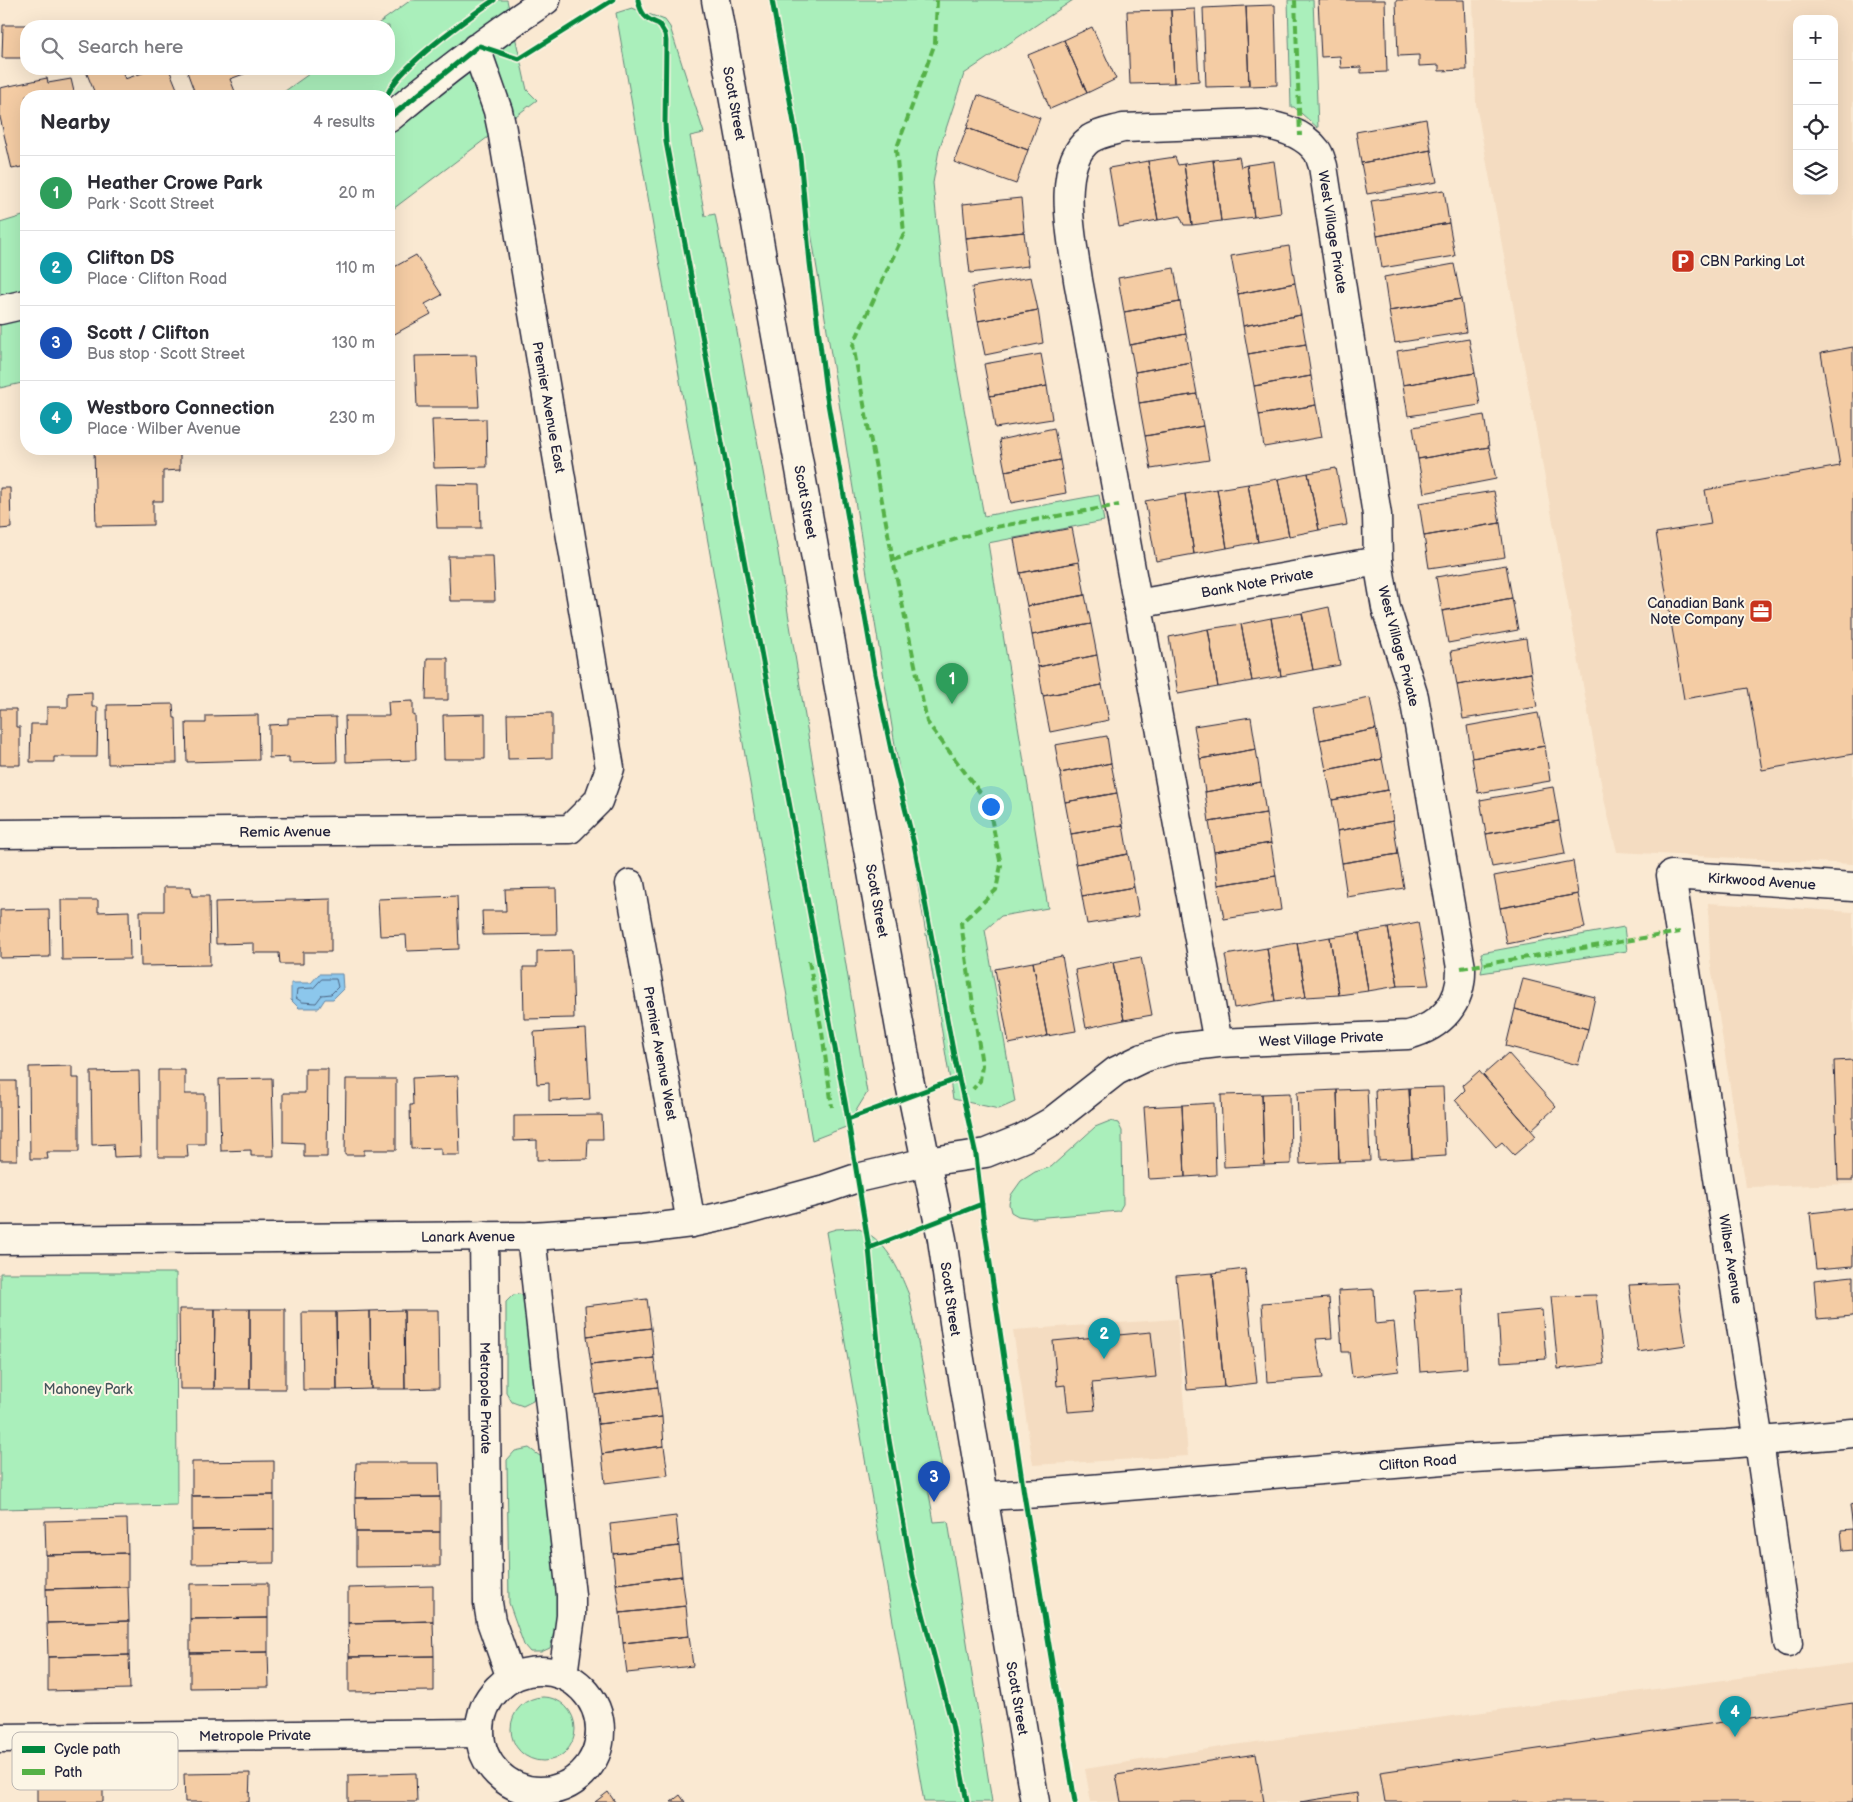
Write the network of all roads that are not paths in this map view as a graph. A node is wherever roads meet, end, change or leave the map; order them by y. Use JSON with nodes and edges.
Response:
{"nodes":[{"id":1,"x":546,"y":0,"type":"edge"},
{"id":2,"x":716,"y":0,"type":"edge"},
{"id":3,"x":476,"y":48,"type":"junction"},
{"id":4,"x":395,"y":113,"type":"edge"},
{"id":5,"x":20,"y":305,"type":"edge"},
{"id":6,"x":0,"y":310,"type":"edge"},
{"id":7,"x":1378,"y":560,"type":"junction"},
{"id":8,"x":1137,"y":604,"type":"junction"},
{"id":9,"x":570,"y":829,"type":"joint"},
{"id":10,"x":0,"y":834,"type":"edge"},
{"id":11,"x":1671,"y":875,"type":"joint"},
{"id":12,"x":630,"y":884,"type":"dead end"},
{"id":13,"x":1853,"y":887,"type":"edge"},
{"id":14,"x":1218,"y":1043,"type":"junction"},
{"id":15,"x":926,"y":1162,"type":"junction"},
{"id":16,"x":691,"y":1223,"type":"junction"},
{"id":17,"x":484,"y":1236,"type":"junction"},
{"id":18,"x":531,"y":1236,"type":"junction"},
{"id":19,"x":0,"y":1240,"type":"edge"},
{"id":20,"x":1853,"y":1433,"type":"edge"},
{"id":21,"x":1759,"y":1442,"type":"junction"},
{"id":22,"x":983,"y":1496,"type":"junction"},
{"id":23,"x":1788,"y":1644,"type":"dead end"},
{"id":24,"x":563,"y":1675,"type":"junction"},
{"id":25,"x":511,"y":1678,"type":"junction"},
{"id":26,"x":479,"y":1733,"type":"junction"},
{"id":27,"x":178,"y":1736,"type":"edge"},
{"id":28,"x":1035,"y":1802,"type":"edge"}],
"edges":[{"from":1,"to":3,"type":"street"},
{"from":2,"to":15,"type":"street","name":"Scott Street"},
{"from":3,"to":4,"type":"street"},
{"from":3,"to":9,"type":"street","name":"Premier Avenue East"},
{"from":5,"to":6,"type":"street"},
{"from":7,"to":8,"type":"street","name":"Bank Note Private"},
{"from":7,"to":8,"type":"street","name":"West Village Private"},
{"from":7,"to":14,"type":"street","name":"West Village Private"},
{"from":8,"to":14,"type":"street","name":"West Village Private"},
{"from":9,"to":10,"type":"street","name":"Remic Avenue"},
{"from":11,"to":13,"type":"street","name":"Kirkwood Avenue"},
{"from":11,"to":21,"type":"street","name":"Wilber Avenue"},
{"from":12,"to":16,"type":"street","name":"Premier Avenue West"},
{"from":14,"to":15,"type":"street","name":"West Village Private"},
{"from":15,"to":16,"type":"street","name":"Lanark Avenue"},
{"from":15,"to":22,"type":"street","name":"Scott Street"},
{"from":16,"to":18,"type":"street","name":"Lanark Avenue"},
{"from":17,"to":18,"type":"street","name":"Lanark Avenue"},
{"from":17,"to":19,"type":"street","name":"Lanark Avenue"},
{"from":17,"to":25,"type":"street","name":"Metropole Private"},
{"from":18,"to":24,"type":"street"},
{"from":20,"to":21,"type":"street","name":"Clifton Road"},
{"from":21,"to":22,"type":"street","name":"Clifton Road"},
{"from":21,"to":23,"type":"street","name":"Wilber Avenue"},
{"from":22,"to":28,"type":"street","name":"Scott Street"},
{"from":24,"to":25,"type":"street"},
{"from":24,"to":26,"type":"street"},
{"from":25,"to":26,"type":"street"},
{"from":26,"to":27,"type":"street","name":"Metropole Private"}]}
